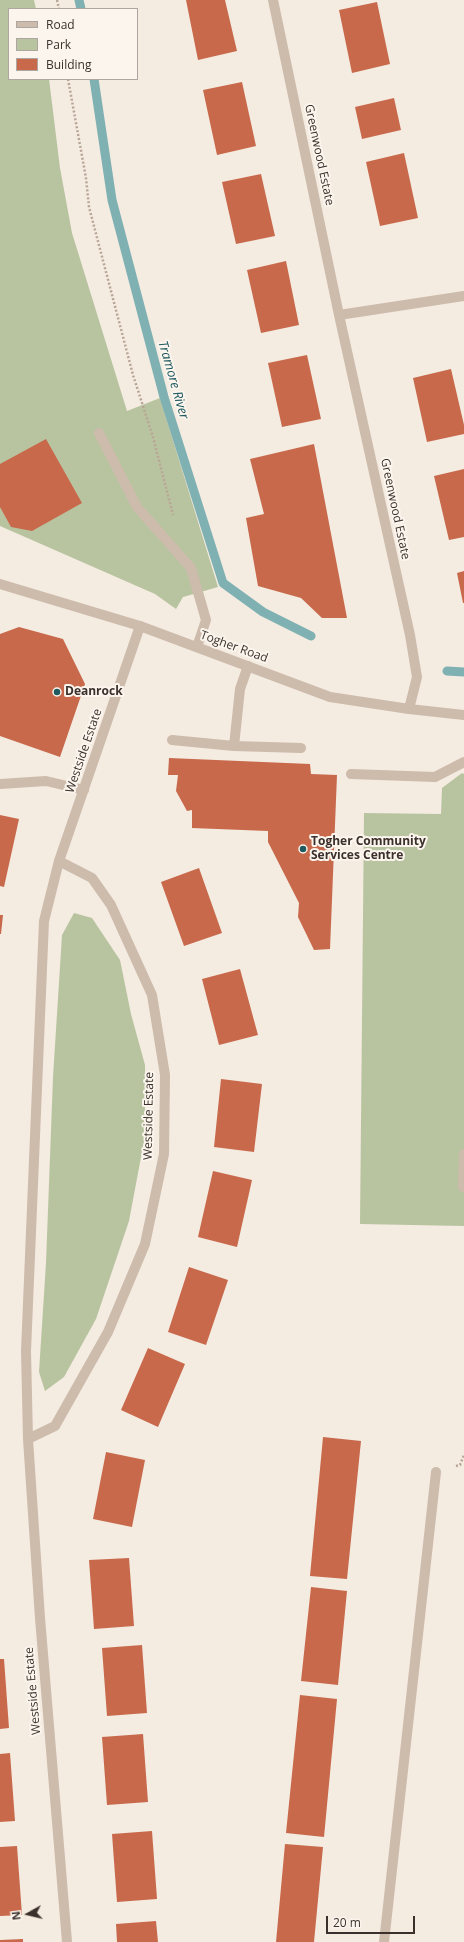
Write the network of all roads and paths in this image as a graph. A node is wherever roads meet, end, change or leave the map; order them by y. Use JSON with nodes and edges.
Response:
{"nodes":[{"id":1,"x":273,"y":0,"type":"edge"},
{"id":2,"x":68,"y":80,"type":"edge"},
{"id":3,"x":464,"y":296,"type":"edge"},
{"id":4,"x":339,"y":315,"type":"junction"},
{"id":5,"x":99,"y":433,"type":"dead end"},
{"id":6,"x":175,"y":519,"type":"dead end"},
{"id":7,"x":0,"y":584,"type":"edge"},
{"id":8,"x":140,"y":626,"type":"junction"},
{"id":9,"x":197,"y":647,"type":"junction"},
{"id":10,"x":248,"y":666,"type":"junction"},
{"id":11,"x":410,"y":709,"type":"junction"},
{"id":12,"x":464,"y":715,"type":"edge"},
{"id":13,"x":172,"y":740,"type":"dead end"},
{"id":14,"x":234,"y":746,"type":"junction"},
{"id":15,"x":301,"y":748,"type":"dead end"},
{"id":16,"x":464,"y":762,"type":"edge"},
{"id":17,"x":351,"y":774,"type":"dead end"},
{"id":18,"x":0,"y":784,"type":"edge"},
{"id":19,"x":84,"y":790,"type":"junction"},
{"id":20,"x":59,"y":861,"type":"junction"},
{"id":21,"x":464,"y":1154,"type":"edge"},
{"id":22,"x":463,"y":1187,"type":"dead end"},
{"id":23,"x":28,"y":1439,"type":"junction"},
{"id":24,"x":436,"y":1472,"type":"dead end"},
{"id":25,"x":67,"y":1942,"type":"edge"},
{"id":26,"x":384,"y":1942,"type":"edge"}],
"edges":[{"from":1,"to":4,"type":"street","name":"Greenwood Estate"},
{"from":2,"to":6,"type":"path"},
{"from":3,"to":4,"type":"street"},
{"from":4,"to":11,"type":"street","name":"Greenwood Estate"},
{"from":5,"to":9,"type":"street"},
{"from":7,"to":8,"type":"street","name":"Togher Road"},
{"from":8,"to":9,"type":"street","name":"Togher Road"},
{"from":8,"to":19,"type":"street","name":"Westside Estate"},
{"from":9,"to":10,"type":"street","name":"Togher Road"},
{"from":10,"to":11,"type":"street","name":"Togher Road"},
{"from":10,"to":14,"type":"street"},
{"from":11,"to":12,"type":"street","name":"Togher Road"},
{"from":13,"to":14,"type":"street"},
{"from":14,"to":15,"type":"street"},
{"from":16,"to":17,"type":"street"},
{"from":18,"to":19,"type":"street"},
{"from":19,"to":20,"type":"street","name":"Westside Estate"},
{"from":20,"to":23,"type":"street","name":"Westside Estate"},
{"from":20,"to":23,"type":"street","name":"Westside Estate"},
{"from":21,"to":22,"type":"street"},
{"from":23,"to":25,"type":"street","name":"Westside Estate"},
{"from":24,"to":26,"type":"street"}]}
